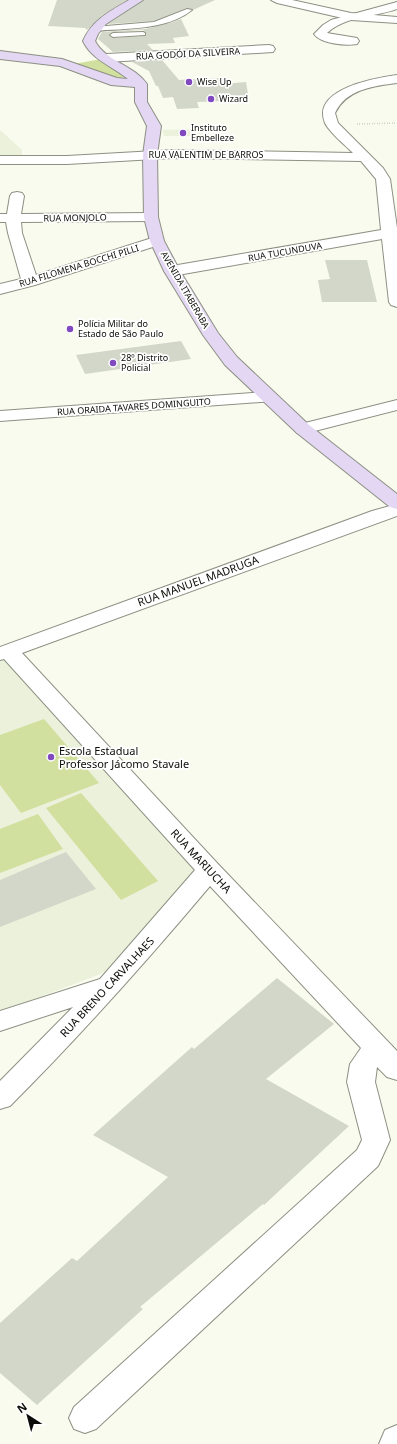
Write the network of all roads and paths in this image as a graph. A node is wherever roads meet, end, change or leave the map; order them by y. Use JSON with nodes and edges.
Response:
{"nodes":[{"id":1,"x":137,"y":0,"type":"edge"},
{"id":2,"x":277,"y":0,"type":"edge"},
{"id":3,"x":397,"y":5,"type":"edge"},
{"id":4,"x":188,"y":10,"type":"dead end"},
{"id":5,"x":351,"y":16,"type":"junction"},
{"id":6,"x":397,"y":20,"type":"edge"},
{"id":7,"x":94,"y":34,"type":"junction"},
{"id":8,"x":143,"y":34,"type":"dead end"},
{"id":9,"x":105,"y":36,"type":"dead end"},
{"id":10,"x":353,"y":41,"type":"dead end"},
{"id":11,"x":269,"y":49,"type":"dead end"},
{"id":12,"x":0,"y":55,"type":"edge"},
{"id":13,"x":107,"y":58,"type":"junction"},
{"id":14,"x":397,"y":79,"type":"edge"},
{"id":15,"x":114,"y":82,"type":"junction"},
{"id":16,"x":141,"y":84,"type":"junction"},
{"id":17,"x":141,"y":102,"type":"junction"},
{"id":18,"x":397,"y":123,"type":"edge"},
{"id":19,"x":332,"y":124,"type":"junction"},
{"id":20,"x":150,"y":155,"type":"junction"},
{"id":21,"x":364,"y":156,"type":"junction"},
{"id":22,"x":0,"y":160,"type":"edge"},
{"id":23,"x":17,"y":196,"type":"dead end"},
{"id":24,"x":151,"y":217,"type":"junction"},
{"id":25,"x":9,"y":223,"type":"edge"},
{"id":26,"x":393,"y":233,"type":"edge"},
{"id":27,"x":0,"y":235,"type":"edge"},
{"id":28,"x":157,"y":241,"type":"junction"},
{"id":29,"x":172,"y":272,"type":"junction"},
{"id":30,"x":30,"y":282,"type":"junction"},
{"id":31,"x":0,"y":289,"type":"edge"},
{"id":32,"x":397,"y":302,"type":"edge"},
{"id":33,"x":268,"y":397,"type":"junction"},
{"id":34,"x":397,"y":406,"type":"edge"},
{"id":35,"x":0,"y":416,"type":"edge"},
{"id":36,"x":303,"y":429,"type":"junction"},
{"id":37,"x":397,"y":503,"type":"edge"},
{"id":38,"x":397,"y":510,"type":"edge"},
{"id":39,"x":4,"y":653,"type":"edge"},
{"id":40,"x":209,"y":870,"type":"junction"},
{"id":41,"x":111,"y":985,"type":"junction"},
{"id":42,"x":0,"y":1021,"type":"edge"},
{"id":43,"x":377,"y":1047,"type":"junction"},
{"id":44,"x":397,"y":1069,"type":"edge"},
{"id":45,"x":0,"y":1098,"type":"edge"},
{"id":46,"x":85,"y":1418,"type":"dead end"},
{"id":47,"x":397,"y":1441,"type":"edge"},
{"id":48,"x":395,"y":1444,"type":"edge"}],
"edges":[{"from":1,"to":7,"type":"main road"},
{"from":2,"to":5,"type":"street"},
{"from":3,"to":5,"type":"street"},
{"from":4,"to":7,"type":"lane"},
{"from":5,"to":6,"type":"street"},
{"from":5,"to":10,"type":"street"},
{"from":7,"to":13,"type":"main road"},
{"from":8,"to":9,"type":"lane"},
{"from":11,"to":13,"type":"street","name":"RUA GODÓI DA SILVEIRA"},
{"from":12,"to":15,"type":"main road"},
{"from":13,"to":16,"type":"main road"},
{"from":14,"to":19,"type":"street"},
{"from":15,"to":16,"type":"main road"},
{"from":15,"to":17,"type":"main road"},
{"from":16,"to":17,"type":"main road","name":"AVENIDA ITABERABA"},
{"from":17,"to":20,"type":"main road","name":"AVENIDA ITABERABA"},
{"from":18,"to":19,"type":"path"},
{"from":19,"to":21,"type":"street"},
{"from":20,"to":21,"type":"street","name":"RUA VALENTIM DE BARROS"},
{"from":20,"to":22,"type":"street","name":"RUA VALENTIM DE BARROS"},
{"from":20,"to":24,"type":"main road","name":"AVENIDA ITABERABA"},
{"from":21,"to":26,"type":"street"},
{"from":23,"to":25,"type":"street"},
{"from":24,"to":25,"type":"street","name":"RUA MONJOLO"},
{"from":24,"to":28,"type":"main road","name":"AVENIDA ITABERABA"},
{"from":25,"to":27,"type":"street","name":"RUA MONJOLO"},
{"from":25,"to":30,"type":"street"},
{"from":26,"to":29,"type":"street","name":"RUA TUCUNDUVA"},
{"from":26,"to":32,"type":"street"},
{"from":28,"to":29,"type":"main road","name":"AVENIDA ITABERABA"},
{"from":28,"to":30,"type":"street","name":"RUA FILOMENA BOCCHI PILLI"},
{"from":29,"to":33,"type":"main road","name":"AVENIDA ITABERABA"},
{"from":30,"to":31,"type":"street","name":"RUA FILOMENA BOCCHI PILLI"},
{"from":33,"to":35,"type":"street","name":"RUA ORAIDA TAVARES DOMINGUITO"},
{"from":33,"to":36,"type":"main road","name":"AVENIDA ITABERABA"},
{"from":34,"to":36,"type":"street"},
{"from":36,"to":37,"type":"main road","name":"AVENIDA ITABERABA"},
{"from":38,"to":39,"type":"street","name":"RUA MANUEL MADRUGA"},
{"from":39,"to":40,"type":"street","name":"RUA MARIUCHA"},
{"from":40,"to":41,"type":"street","name":"RUA BRENO CARVALHAES"},
{"from":40,"to":43,"type":"street","name":"RUA MARIUCHA"},
{"from":41,"to":42,"type":"street"},
{"from":41,"to":45,"type":"street","name":"RUA BRENO CARVALHAES"},
{"from":43,"to":44,"type":"street","name":"RUA MARIUCHA"},
{"from":43,"to":46,"type":"street"},
{"from":47,"to":48,"type":"street"}]}
